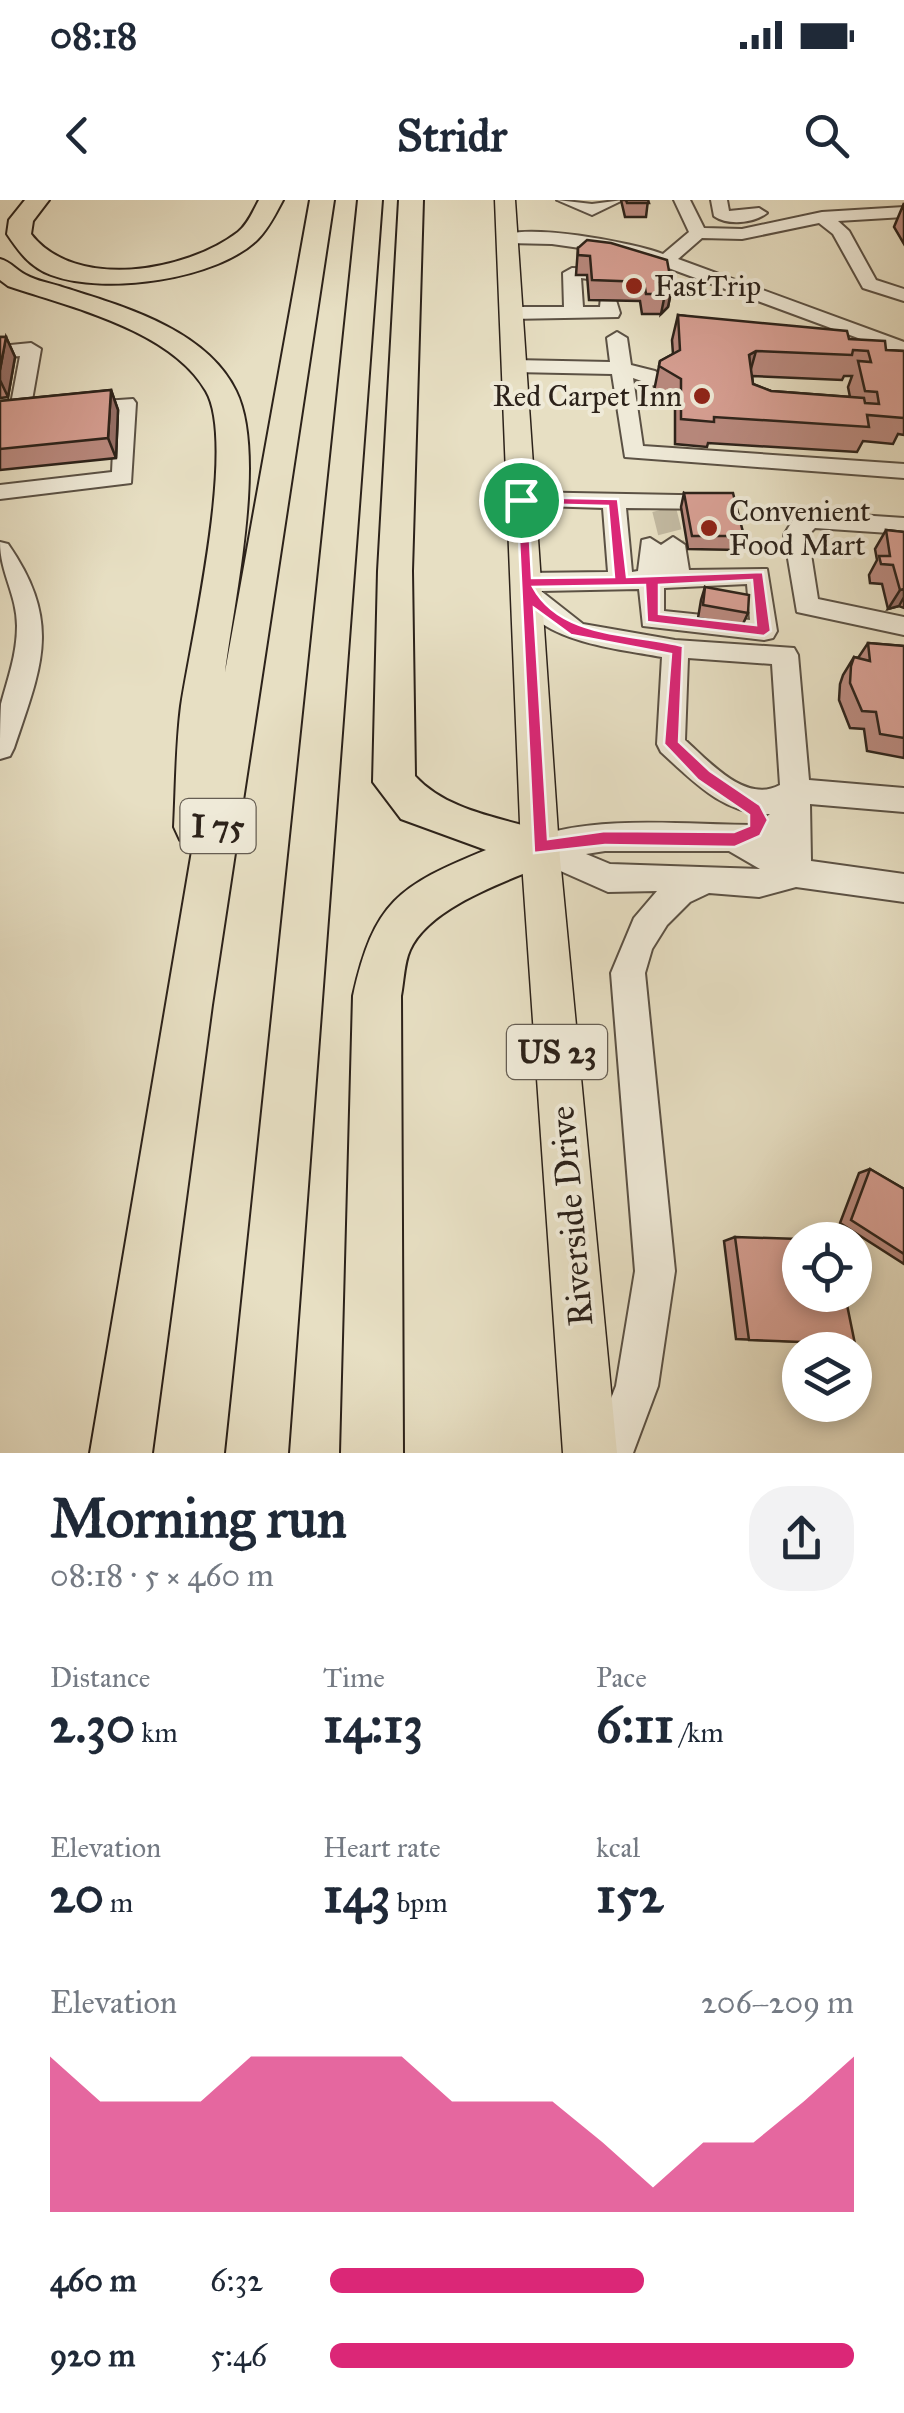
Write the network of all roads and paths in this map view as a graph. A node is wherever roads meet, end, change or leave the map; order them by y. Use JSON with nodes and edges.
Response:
{"nodes":[{"id":1,"x":37,"y":200,"type":"edge"},
{"id":2,"x":271,"y":200,"type":"edge"},
{"id":3,"x":322,"y":200,"type":"edge"},
{"id":4,"x":370,"y":200,"type":"edge"},
{"id":5,"x":411,"y":200,"type":"edge"},
{"id":6,"x":505,"y":200,"type":"edge"},
{"id":7,"x":566,"y":200,"type":"edge"},
{"id":8,"x":615,"y":200,"type":"edge"},
{"id":9,"x":682,"y":200,"type":"edge"},
{"id":10,"x":718,"y":200,"type":"edge"},
{"id":11,"x":774,"y":204,"type":"edge"},
{"id":12,"x":591,"y":205,"type":"edge"},
{"id":13,"x":822,"y":209,"type":"edge"},
{"id":14,"x":904,"y":212,"type":"edge"},
{"id":15,"x":698,"y":233,"type":"junction"},
{"id":16,"x":507,"y":238,"type":"junction"},
{"id":17,"x":590,"y":243,"type":"junction"},
{"id":18,"x":668,"y":259,"type":"junction"},
{"id":19,"x":0,"y":266,"type":"edge"},
{"id":20,"x":609,"y":276,"type":"edge"},
{"id":21,"x":904,"y":296,"type":"edge"},
{"id":22,"x":616,"y":305,"type":"edge"},
{"id":23,"x":574,"y":312,"type":"junction"},
{"id":24,"x":510,"y":313,"type":"junction"},
{"id":25,"x":617,"y":338,"type":"dead end"},
{"id":26,"x":904,"y":348,"type":"edge"},
{"id":27,"x":0,"y":352,"type":"edge"},
{"id":28,"x":514,"y":366,"type":"junction"},
{"id":29,"x":621,"y":371,"type":"junction"},
{"id":30,"x":625,"y":404,"type":"junction"},
{"id":31,"x":10,"y":415,"type":"edge"},
{"id":32,"x":904,"y":472,"type":"edge"},
{"id":33,"x":0,"y":492,"type":"edge"},
{"id":34,"x":521,"y":500,"type":"junction"},
{"id":35,"x":724,"y":501,"type":"edge"},
{"id":36,"x":614,"y":502,"type":"junction"},
{"id":37,"x":904,"y":526,"type":"edge"},
{"id":38,"x":661,"y":546,"type":"tunnel mouth"},
{"id":39,"x":0,"y":550,"type":"edge"},
{"id":40,"x":621,"y":582,"type":"junction"},
{"id":41,"x":526,"y":587,"type":"junction"},
{"id":42,"x":904,"y":626,"type":"edge"},
{"id":43,"x":678,"y":650,"type":"junction"},
{"id":44,"x":0,"y":748,"type":"edge"},
{"id":45,"x":795,"y":791,"type":"junction"},
{"id":46,"x":736,"y":797,"type":"junction"},
{"id":47,"x":904,"y":800,"type":"edge"},
{"id":48,"x":735,"y":840,"type":"junction"},
{"id":49,"x":540,"y":848,"type":"junction"},
{"id":50,"x":796,"y":873,"type":"junction"},
{"id":51,"x":708,"y":880,"type":"junction"},
{"id":52,"x":904,"y":888,"type":"edge"},
{"id":53,"x":188,"y":1005,"type":"junction"},
{"id":54,"x":121,"y":1453,"type":"edge"},
{"id":55,"x":257,"y":1453,"type":"edge"},
{"id":56,"x":372,"y":1453,"type":"edge"},
{"id":57,"x":590,"y":1453,"type":"edge"},
{"id":58,"x":611,"y":1453,"type":"edge"}],
"edges":[{"from":1,"to":2,"type":"highway"},
{"from":3,"to":53,"type":"highway","number":"I 75"},
{"from":4,"to":55,"type":"highway"},
{"from":5,"to":49,"type":"highway"},
{"from":6,"to":16,"type":"main road","name":"Riverside Drive","number":"US 23"},
{"from":7,"to":12,"type":"street"},
{"from":8,"to":12,"type":"street"},
{"from":9,"to":15,"type":"street"},
{"from":10,"to":11,"type":"street"},
{"from":11,"to":13,"type":"street"},
{"from":12,"to":17,"type":"street"},
{"from":13,"to":14,"type":"street"},
{"from":13,"to":15,"type":"street"},
{"from":13,"to":21,"type":"street"},
{"from":15,"to":18,"type":"street"},
{"from":16,"to":17,"type":"street"},
{"from":16,"to":24,"type":"main road","name":"Riverside Drive","number":"US 23"},
{"from":17,"to":18,"type":"street"},
{"from":18,"to":26,"type":"street"},
{"from":19,"to":53,"type":"highway"},
{"from":20,"to":23,"type":"street"},
{"from":22,"to":23,"type":"street"},
{"from":23,"to":24,"type":"street"},
{"from":24,"to":28,"type":"main road","name":"Riverside Drive","number":"US 23"},
{"from":25,"to":29,"type":"street"},
{"from":27,"to":31,"type":"street"},
{"from":28,"to":29,"type":"street"},
{"from":28,"to":34,"type":"main road","name":"Riverside Drive","number":"US 23"},
{"from":29,"to":30,"type":"street"},
{"from":29,"to":30,"type":"street"},
{"from":30,"to":32,"type":"street"},
{"from":31,"to":33,"type":"street"},
{"from":34,"to":36,"type":"street"},
{"from":34,"to":41,"type":"main road","name":"Riverside Drive","number":"US 23"},
{"from":35,"to":36,"type":"street"},
{"from":36,"to":40,"type":"street"},
{"from":37,"to":42,"type":"street"},
{"from":38,"to":40,"type":"street"},
{"from":39,"to":44,"type":"street"},
{"from":40,"to":41,"type":"street"},
{"from":41,"to":43,"type":"street"},
{"from":41,"to":49,"type":"main road","name":"Riverside Drive","number":"US 23"},
{"from":43,"to":45,"type":"street"},
{"from":43,"to":46,"type":"street"},
{"from":45,"to":46,"type":"street"},
{"from":45,"to":47,"type":"street"},
{"from":45,"to":48,"type":"street"},
{"from":45,"to":50,"type":"street"},
{"from":46,"to":48,"type":"street"},
{"from":48,"to":49,"type":"street"},
{"from":48,"to":50,"type":"street"},
{"from":49,"to":51,"type":"street"},
{"from":49,"to":56,"type":"highway"},
{"from":49,"to":57,"type":"main road","name":"Riverside Drive","number":"US 23"},
{"from":50,"to":51,"type":"street"},
{"from":50,"to":52,"type":"street"},
{"from":51,"to":58,"type":"street"},
{"from":53,"to":54,"type":"highway","number":"I 75"}]}
